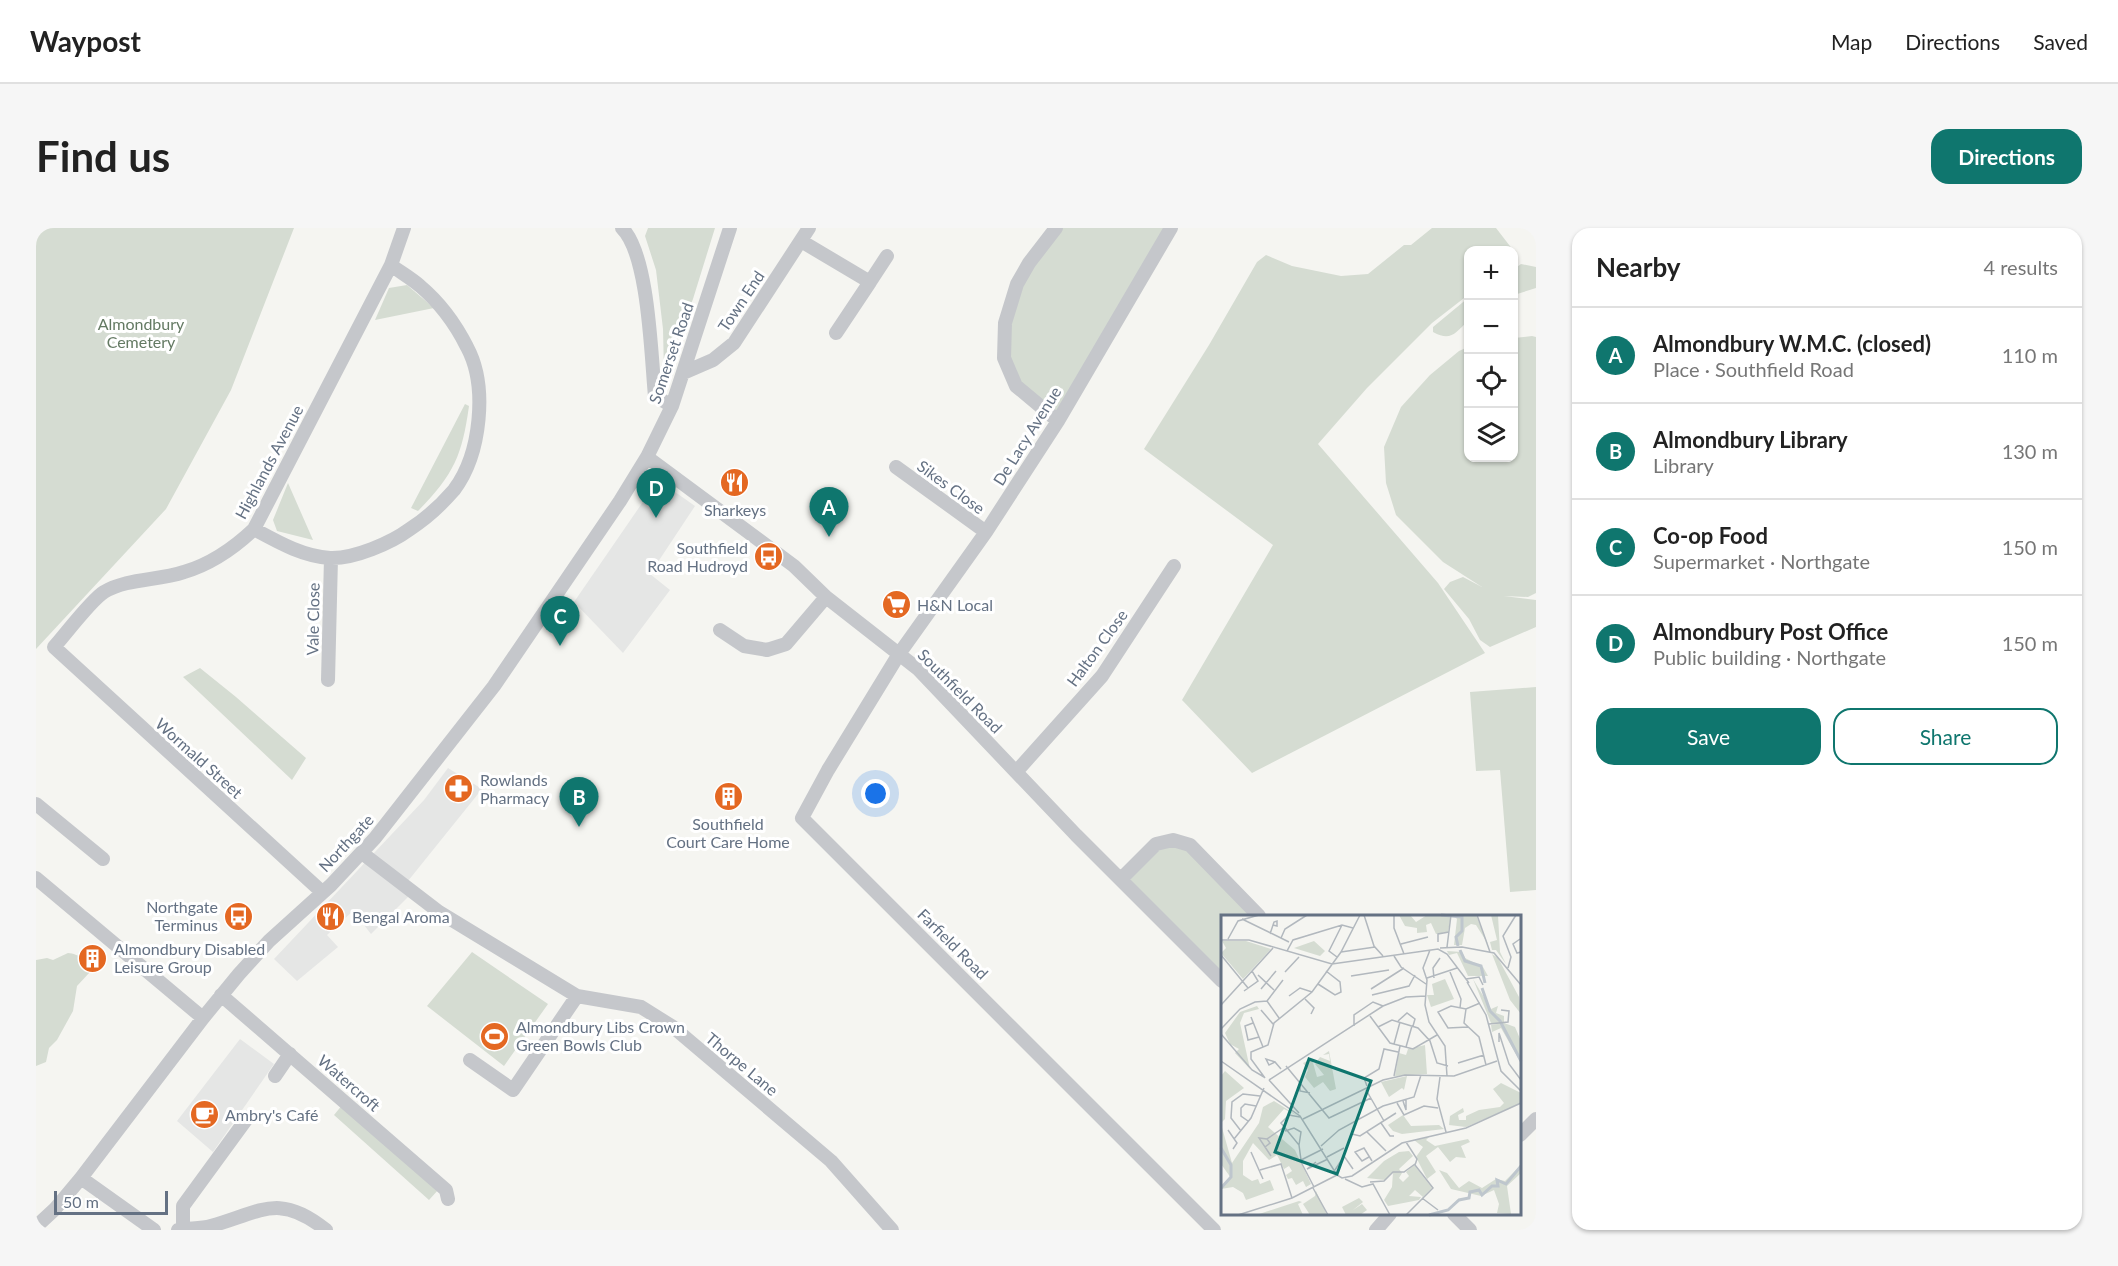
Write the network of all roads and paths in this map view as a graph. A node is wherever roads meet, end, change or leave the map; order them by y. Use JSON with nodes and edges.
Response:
{"nodes":[{"id":1,"x":404,"y":228,"type":"edge"},
{"id":2,"x":622,"y":228,"type":"edge"},
{"id":3,"x":730,"y":228,"type":"edge"},
{"id":4,"x":809,"y":228,"type":"edge"},
{"id":5,"x":1056,"y":228,"type":"edge"},
{"id":6,"x":1172,"y":228,"type":"edge"},
{"id":7,"x":801,"y":241,"type":"junction"},
{"id":8,"x":887,"y":256,"type":"dead end"},
{"id":9,"x":391,"y":265,"type":"junction"},
{"id":10,"x":870,"y":282,"type":"junction"},
{"id":11,"x":836,"y":333,"type":"dead end"},
{"id":12,"x":683,"y":372,"type":"junction"},
{"id":13,"x":672,"y":406,"type":"junction"},
{"id":14,"x":1058,"y":421,"type":"junction"},
{"id":15,"x":647,"y":457,"type":"junction"},
{"id":16,"x":897,"y":467,"type":"dead end"},
{"id":17,"x":254,"y":529,"type":"junction"},
{"id":18,"x":986,"y":532,"type":"junction"},
{"id":19,"x":331,"y":558,"type":"junction"},
{"id":20,"x":1174,"y":566,"type":"dead end"},
{"id":21,"x":826,"y":597,"type":"junction"},
{"id":22,"x":720,"y":630,"type":"dead end"},
{"id":23,"x":54,"y":647,"type":"joint"},
{"id":24,"x":899,"y":654,"type":"junction"},
{"id":25,"x":328,"y":680,"type":"dead end"},
{"id":26,"x":1016,"y":772,"type":"junction"},
{"id":27,"x":36,"y":804,"type":"edge"},
{"id":28,"x":362,"y":853,"type":"junction"},
{"id":29,"x":103,"y":859,"type":"dead end"},
{"id":30,"x":36,"y":878,"type":"edge"},
{"id":31,"x":1121,"y":879,"type":"junction"},
{"id":32,"x":322,"y":892,"type":"junction"},
{"id":33,"x":1258,"y":915,"type":"edge"},
{"id":34,"x":1221,"y":980,"type":"edge"},
{"id":35,"x":221,"y":995,"type":"junction"},
{"id":36,"x":577,"y":996,"type":"junction"},
{"id":37,"x":203,"y":1018,"type":"junction"},
{"id":38,"x":290,"y":1054,"type":"junction"},
{"id":39,"x":470,"y":1060,"type":"dead end"},
{"id":40,"x":275,"y":1076,"type":"dead end"},
{"id":41,"x":248,"y":1117,"type":"dead end"},
{"id":42,"x":1536,"y":1119,"type":"edge"},
{"id":43,"x":1521,"y":1134,"type":"edge"},
{"id":44,"x":81,"y":1178,"type":"junction"},
{"id":45,"x":448,"y":1199,"type":"dead end"},
{"id":46,"x":1389,"y":1215,"type":"edge"},
{"id":47,"x":1455,"y":1215,"type":"edge"},
{"id":48,"x":36,"y":1224,"type":"edge"},
{"id":49,"x":181,"y":1229,"type":"edge"},
{"id":50,"x":154,"y":1230,"type":"edge"},
{"id":51,"x":326,"y":1230,"type":"edge"},
{"id":52,"x":892,"y":1230,"type":"edge"},
{"id":53,"x":1214,"y":1230,"type":"edge"},
{"id":54,"x":1376,"y":1230,"type":"edge"},
{"id":55,"x":1470,"y":1230,"type":"edge"}],
"edges":[{"from":1,"to":9,"type":"street","name":"Highlands Avenue"},
{"from":2,"to":13,"type":"street"},
{"from":3,"to":12,"type":"street","name":"Somerset Road"},
{"from":4,"to":7,"type":"street","name":"Town End"},
{"from":5,"to":14,"type":"street"},
{"from":6,"to":14,"type":"street","name":"De Lacy Avenue"},
{"from":7,"to":10,"type":"street"},
{"from":7,"to":12,"type":"street","name":"Town End"},
{"from":8,"to":10,"type":"street"},
{"from":9,"to":17,"type":"street","name":"Highlands Avenue"},
{"from":9,"to":19,"type":"street"},
{"from":10,"to":11,"type":"street"},
{"from":12,"to":13,"type":"street","name":"Somerset Road"},
{"from":13,"to":15,"type":"street","name":"Somerset Road"},
{"from":14,"to":18,"type":"street","name":"De Lacy Avenue"},
{"from":15,"to":21,"type":"street","name":"Southfield Road"},
{"from":15,"to":28,"type":"street","name":"Northgate"},
{"from":16,"to":18,"type":"street","name":"Sikes Close"},
{"from":17,"to":19,"type":"street"},
{"from":17,"to":23,"type":"street","name":"Highlands Avenue"},
{"from":18,"to":24,"type":"street","name":"De Lacy Avenue"},
{"from":19,"to":25,"type":"street","name":"Vale Close"},
{"from":20,"to":26,"type":"street","name":"Halton Close"},
{"from":21,"to":22,"type":"street"},
{"from":21,"to":24,"type":"street","name":"Southfield Road"},
{"from":23,"to":32,"type":"street","name":"Wormald Street"},
{"from":24,"to":26,"type":"street","name":"Southfield Road"},
{"from":24,"to":53,"type":"street","name":"Farfield Road"},
{"from":26,"to":31,"type":"street","name":"Southfield Road"},
{"from":27,"to":29,"type":"street"},
{"from":28,"to":32,"type":"street","name":"Northgate"},
{"from":28,"to":36,"type":"street","name":"Thorpe Lane"},
{"from":30,"to":37,"type":"street"},
{"from":31,"to":33,"type":"street"},
{"from":31,"to":34,"type":"street","name":"Southfield Road"},
{"from":32,"to":35,"type":"street","name":"Northgate"},
{"from":35,"to":37,"type":"street","name":"Northgate"},
{"from":35,"to":38,"type":"street","name":"Watercroft"},
{"from":36,"to":39,"type":"street"},
{"from":36,"to":52,"type":"street","name":"Thorpe Lane"},
{"from":37,"to":44,"type":"street","name":"Northgate"},
{"from":38,"to":40,"type":"street"},
{"from":38,"to":45,"type":"street","name":"Watercroft"},
{"from":41,"to":49,"type":"street"},
{"from":42,"to":43,"type":"street"},
{"from":44,"to":48,"type":"street","name":"Northgate"},
{"from":44,"to":50,"type":"street"},
{"from":46,"to":54,"type":"street"},
{"from":47,"to":55,"type":"street"},
{"from":49,"to":51,"type":"street"}]}
